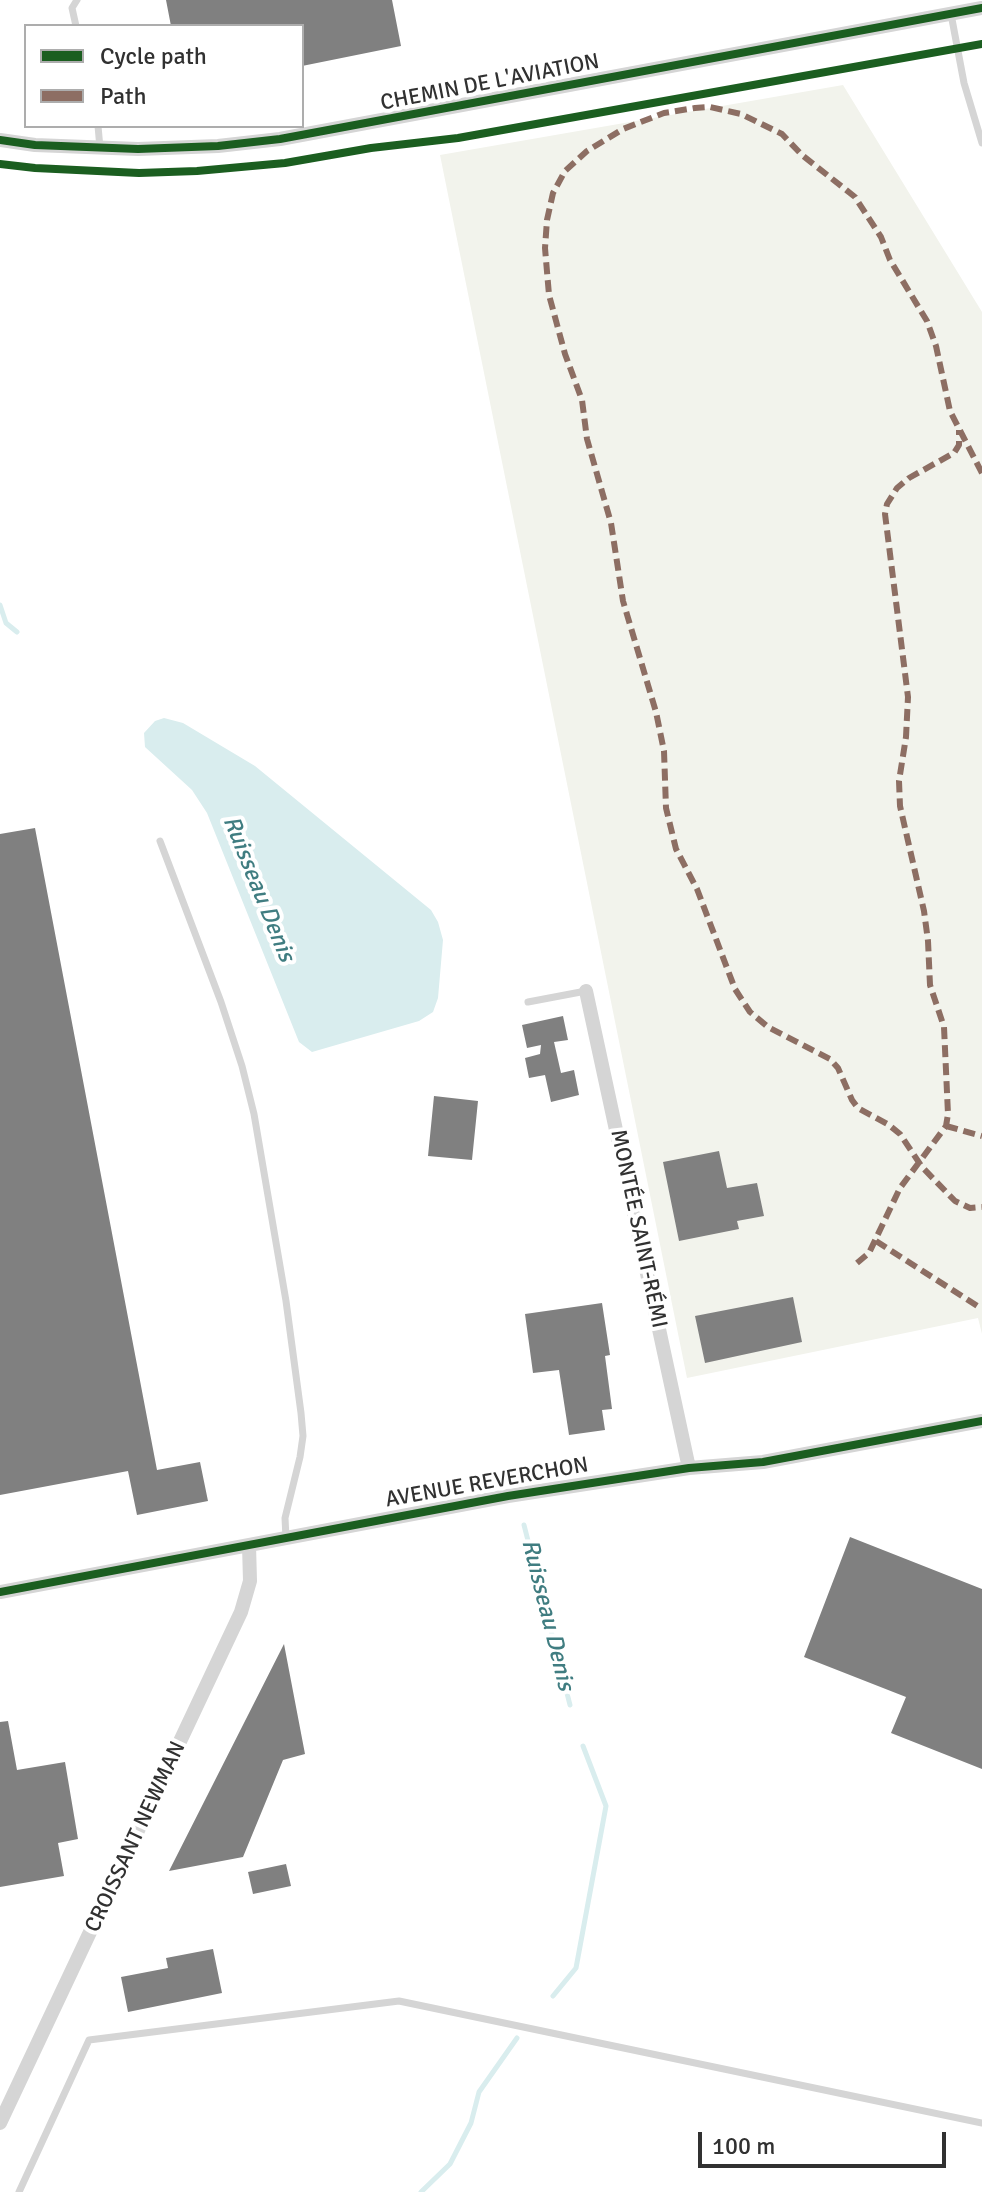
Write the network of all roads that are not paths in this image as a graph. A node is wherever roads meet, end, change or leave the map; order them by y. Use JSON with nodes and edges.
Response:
{"nodes":[{"id":1,"x":77,"y":0,"type":"edge"},
{"id":2,"x":982,"y":8,"type":"edge"},
{"id":3,"x":951,"y":14,"type":"junction"},
{"id":4,"x":76,"y":24,"type":"edge"},
{"id":5,"x":98,"y":128,"type":"edge"},
{"id":6,"x":0,"y":140,"type":"edge"},
{"id":7,"x":982,"y":143,"type":"edge"},
{"id":8,"x":100,"y":148,"type":"junction"},
{"id":9,"x":160,"y":841,"type":"dead end"},
{"id":10,"x":586,"y":991,"type":"joint"},
{"id":11,"x":528,"y":1002,"type":"dead end"},
{"id":12,"x":982,"y":1421,"type":"edge"},
{"id":13,"x":689,"y":1468,"type":"junction"},
{"id":14,"x":286,"y":1538,"type":"junction"},
{"id":15,"x":249,"y":1545,"type":"junction"},
{"id":16,"x":0,"y":1592,"type":"edge"},
{"id":17,"x":0,"y":2123,"type":"edge"},
{"id":18,"x":982,"y":2123,"type":"edge"},
{"id":19,"x":19,"y":2192,"type":"edge"}],
"edges":[{"from":1,"to":4,"type":"lane"},
{"from":2,"to":3,"type":"street","name":"CHEMIN DE L'AVIATION"},
{"from":3,"to":7,"type":"lane"},
{"from":3,"to":8,"type":"street","name":"CHEMIN DE L'AVIATION"},
{"from":5,"to":8,"type":"lane"},
{"from":6,"to":8,"type":"street","name":"CHEMIN DE L'AVIATION"},
{"from":9,"to":14,"type":"lane"},
{"from":10,"to":11,"type":"lane"},
{"from":10,"to":13,"type":"street","name":"MONTÉE SAINT-RÉMI"},
{"from":12,"to":13,"type":"street","name":"AVENUE REVERCHON"},
{"from":13,"to":14,"type":"street","name":"AVENUE REVERCHON"},
{"from":14,"to":15,"type":"street","name":"AVENUE REVERCHON"},
{"from":15,"to":16,"type":"street","name":"AVENUE REVERCHON"},
{"from":15,"to":17,"type":"street","name":"CROISSANT NEWMAN"},
{"from":18,"to":19,"type":"lane"}]}
